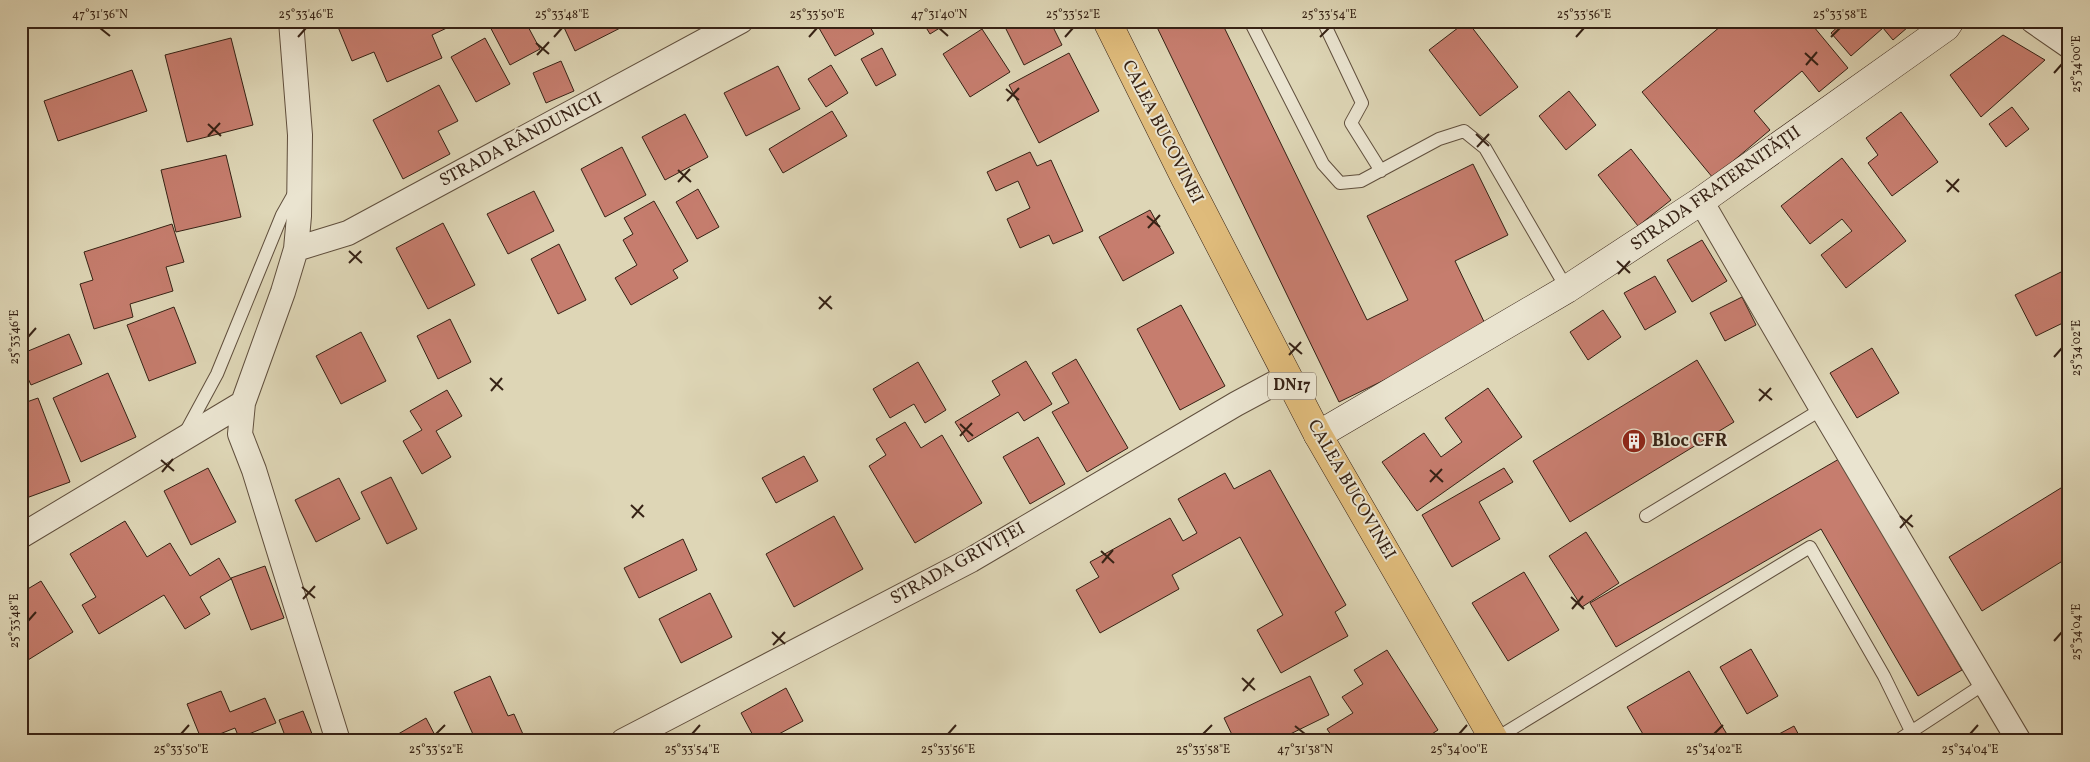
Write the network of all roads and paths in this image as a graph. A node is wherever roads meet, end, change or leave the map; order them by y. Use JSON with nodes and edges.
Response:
{"nodes":[{"id":1,"x":291,"y":21,"type":"edge"},
{"id":2,"x":741,"y":21,"type":"edge"},
{"id":3,"x":1106,"y":21,"type":"edge"},
{"id":4,"x":1250,"y":21,"type":"edge"},
{"id":5,"x":1323,"y":21,"type":"edge"},
{"id":6,"x":1950,"y":21,"type":"edge"},
{"id":7,"x":2033,"y":21,"type":"edge"},
{"id":8,"x":2069,"y":46,"type":"edge"},
{"id":9,"x":1380,"y":171,"type":"junction"},
{"id":10,"x":300,"y":183,"type":"junction"},
{"id":11,"x":1701,"y":201,"type":"junction"},
{"id":12,"x":296,"y":249,"type":"junction"},
{"id":13,"x":1567,"y":289,"type":"junction"},
{"id":14,"x":1288,"y":376,"type":"junction"},
{"id":15,"x":243,"y":403,"type":"junction"},
{"id":16,"x":1822,"y":409,"type":"junction"},
{"id":17,"x":1318,"y":435,"type":"junction"},
{"id":18,"x":181,"y":439,"type":"junction"},
{"id":19,"x":1646,"y":516,"type":"dead end"},
{"id":20,"x":21,"y":536,"type":"edge"},
{"id":21,"x":1984,"y":684,"type":"junction"},
{"id":22,"x":1911,"y":731,"type":"junction"},
{"id":23,"x":648,"y":735,"type":"edge"},
{"id":24,"x":1495,"y":740,"type":"edge"},
{"id":25,"x":338,"y":741,"type":"edge"},
{"id":26,"x":623,"y":741,"type":"edge"},
{"id":27,"x":1897,"y":741,"type":"edge"},
{"id":28,"x":2019,"y":741,"type":"edge"}],
"edges":[{"from":1,"to":10,"type":"street"},
{"from":2,"to":12,"type":"street","name":"STRADA RÂNDUNICII"},
{"from":3,"to":14,"type":"highway","name":"CALEA BUCOVINEI","number":"DN17"},
{"from":4,"to":9,"type":"lane"},
{"from":5,"to":9,"type":"lane"},
{"from":6,"to":11,"type":"street","name":"STRADA FRATERNITĂȚII"},
{"from":7,"to":8,"type":"street"},
{"from":9,"to":13,"type":"lane"},
{"from":10,"to":12,"type":"street"},
{"from":10,"to":18,"type":"lane"},
{"from":11,"to":13,"type":"street","name":"STRADA FRATERNITĂȚII"},
{"from":11,"to":16,"type":"street"},
{"from":12,"to":15,"type":"street"},
{"from":13,"to":17,"type":"street","name":"STRADA FRATERNITĂȚII"},
{"from":14,"to":17,"type":"highway","name":"CALEA BUCOVINEI","number":"DN17"},
{"from":14,"to":23,"type":"street","name":"STRADA GRIVIȚEI"},
{"from":15,"to":18,"type":"street"},
{"from":15,"to":25,"type":"street"},
{"from":16,"to":19,"type":"lane"},
{"from":16,"to":21,"type":"street"},
{"from":17,"to":24,"type":"highway","name":"CALEA BUCOVINEI","number":"DN17"},
{"from":18,"to":20,"type":"street"},
{"from":21,"to":22,"type":"lane"},
{"from":21,"to":28,"type":"street"},
{"from":22,"to":24,"type":"lane"},
{"from":22,"to":27,"type":"lane"},
{"from":23,"to":26,"type":"street","name":"STRADA GRIVIȚEI"}]}
